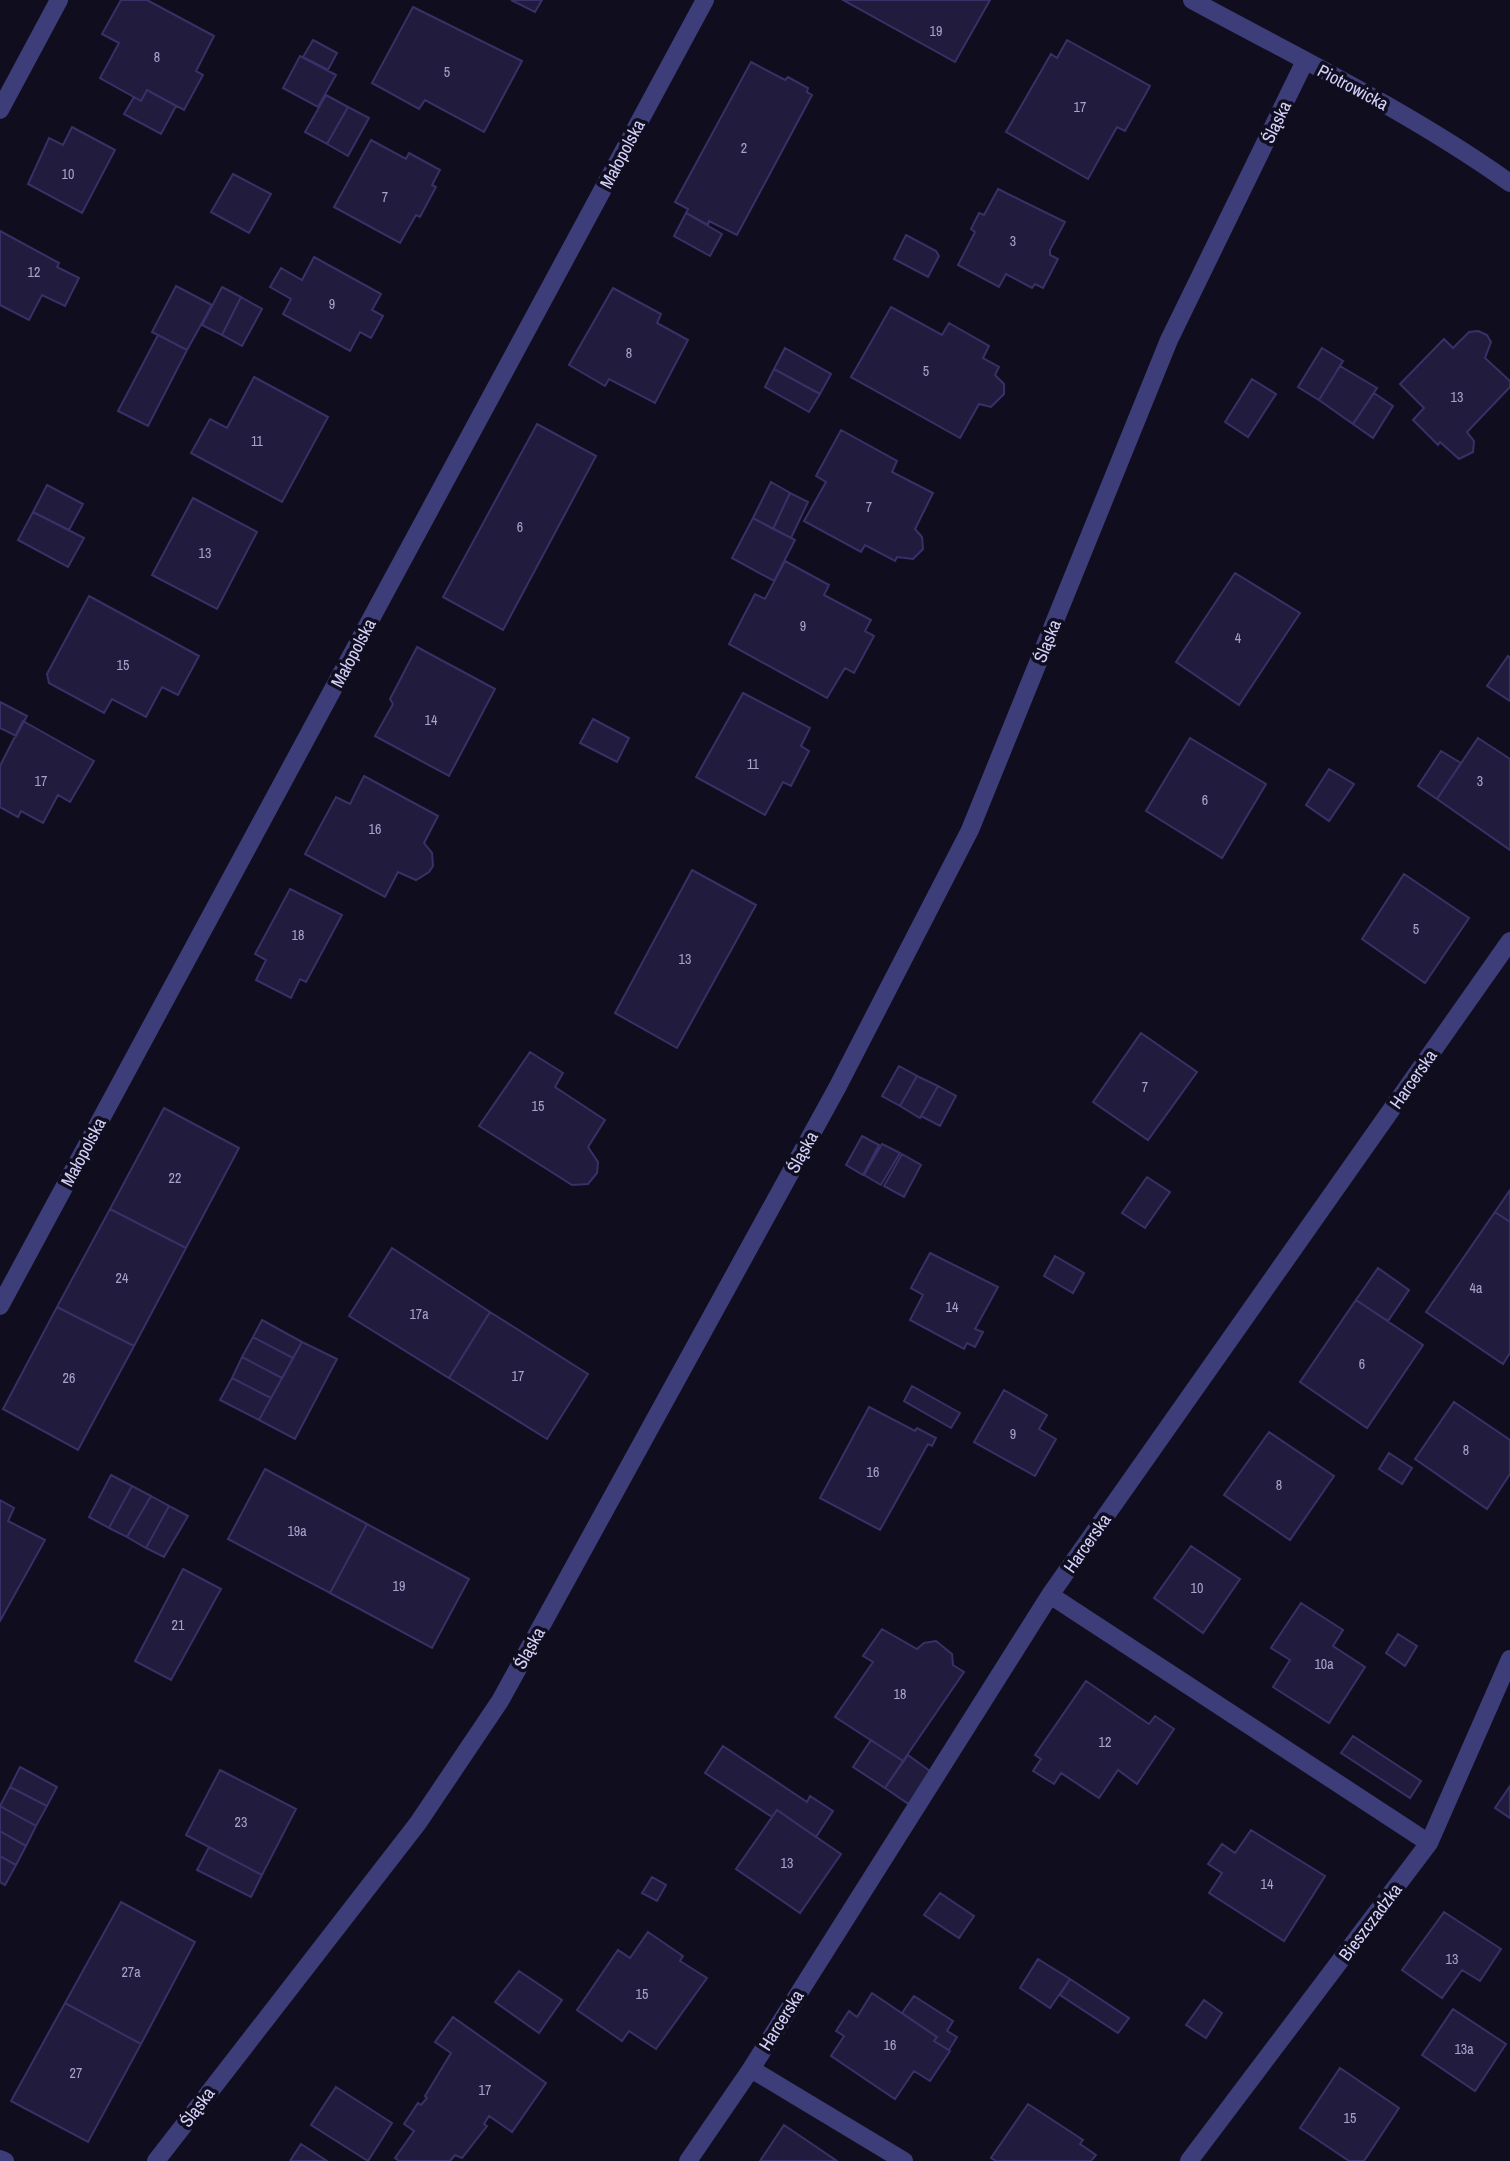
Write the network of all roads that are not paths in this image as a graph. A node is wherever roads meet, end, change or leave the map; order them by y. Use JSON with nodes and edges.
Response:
{"nodes":[{"id":1,"x":60,"y":0,"type":"edge"},
{"id":2,"x":705,"y":0,"type":"edge"},
{"id":3,"x":1192,"y":0,"type":"edge"},
{"id":4,"x":1305,"y":61,"type":"junction"},
{"id":5,"x":0,"y":110,"type":"edge"},
{"id":6,"x":1510,"y":183,"type":"edge"},
{"id":7,"x":1510,"y":941,"type":"edge"},
{"id":8,"x":0,"y":1306,"type":"edge"},
{"id":9,"x":1050,"y":1595,"type":"junction"},
{"id":10,"x":1510,"y":1659,"type":"edge"},
{"id":11,"x":1429,"y":1843,"type":"junction"},
{"id":12,"x":751,"y":2069,"type":"junction"},
{"id":13,"x":0,"y":2159,"type":"edge"},
{"id":14,"x":5,"y":2161,"type":"edge"},
{"id":15,"x":156,"y":2161,"type":"edge"},
{"id":16,"x":688,"y":2161,"type":"edge"},
{"id":17,"x":904,"y":2161,"type":"edge"},
{"id":18,"x":1189,"y":2161,"type":"edge"}],
"edges":[{"from":1,"to":5,"type":"street"},
{"from":2,"to":8,"type":"street","name":"Małopolska"},
{"from":3,"to":4,"type":"street","name":"Piotrowicka"},
{"from":4,"to":6,"type":"street","name":"Piotrowicka"},
{"from":4,"to":15,"type":"street","name":"Śląska"},
{"from":7,"to":9,"type":"street","name":"Harcerska"},
{"from":9,"to":11,"type":"street"},
{"from":9,"to":12,"type":"street","name":"Harcerska"},
{"from":10,"to":11,"type":"street","name":"Bieszczadzka"},
{"from":11,"to":18,"type":"street","name":"Bieszczadzka"},
{"from":12,"to":16,"type":"street","name":"Harcerska"},
{"from":12,"to":17,"type":"street"},
{"from":13,"to":14,"type":"street"}]}
